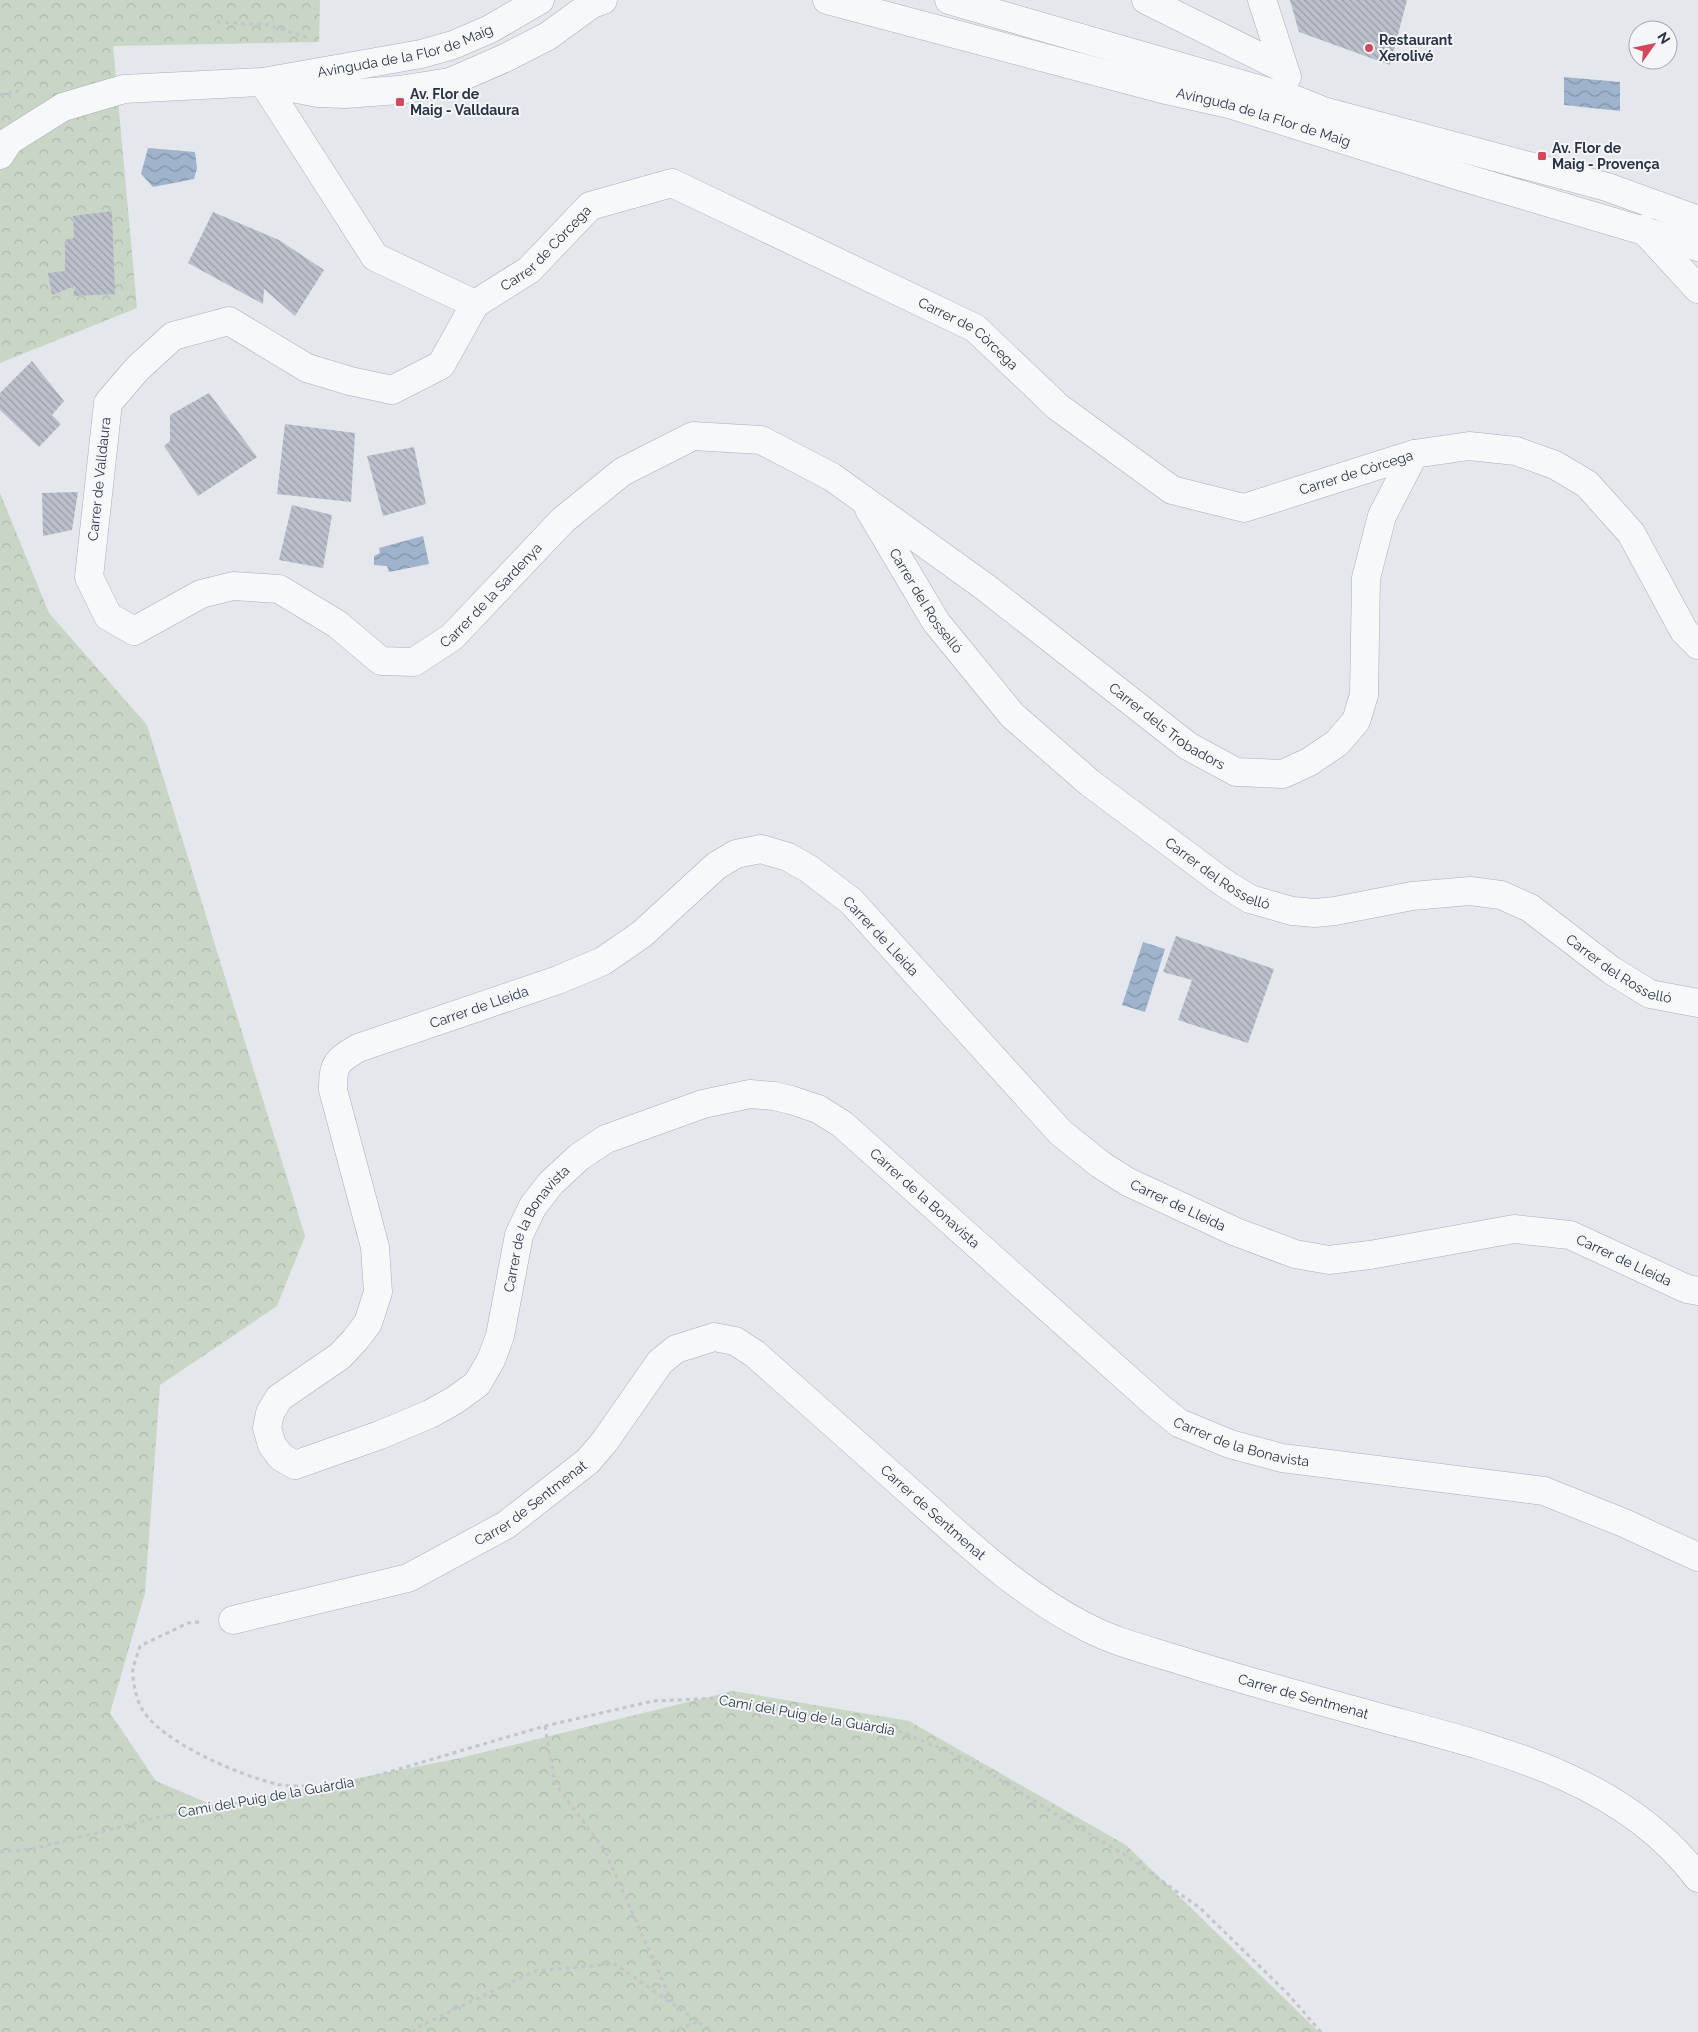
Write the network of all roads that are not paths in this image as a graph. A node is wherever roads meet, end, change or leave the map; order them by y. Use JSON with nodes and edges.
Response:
{"nodes":[{"id":1,"x":540,"y":0,"type":"edge"},
{"id":2,"x":603,"y":0,"type":"edge"},
{"id":3,"x":827,"y":0,"type":"edge"},
{"id":4,"x":950,"y":0,"type":"edge"},
{"id":5,"x":1146,"y":0,"type":"edge"},
{"id":6,"x":1262,"y":0,"type":"edge"},
{"id":7,"x":1283,"y":68,"type":"junction"},
{"id":8,"x":263,"y":82,"type":"junction"},
{"id":9,"x":1297,"y":113,"type":"junction"},
{"id":10,"x":5,"y":148,"type":"edge"},
{"id":11,"x":1607,"y":187,"type":"junction"},
{"id":12,"x":1698,"y":220,"type":"edge"},
{"id":13,"x":1645,"y":231,"type":"junction"},
{"id":14,"x":1698,"y":247,"type":"edge"},
{"id":15,"x":1698,"y":289,"type":"edge"},
{"id":16,"x":475,"y":304,"type":"junction"},
{"id":17,"x":1414,"y":454,"type":"junction"},
{"id":18,"x":863,"y":499,"type":"junction"},
{"id":19,"x":108,"y":616,"type":"joint"},
{"id":20,"x":1698,"y":644,"type":"edge"},
{"id":21,"x":1698,"y":1003,"type":"edge"},
{"id":22,"x":1698,"y":1291,"type":"edge"},
{"id":23,"x":272,"y":1445,"type":"joint"},
{"id":24,"x":1698,"y":1557,"type":"edge"},
{"id":25,"x":233,"y":1620,"type":"road end"},
{"id":26,"x":1698,"y":1878,"type":"edge"}],
"edges":[{"from":1,"to":8,"type":"street","name":"Avinguda de la Flor de Maig"},
{"from":2,"to":8,"type":"street","name":"Avinguda de la Flor de Maig"},
{"from":3,"to":9,"type":"street","name":"Avinguda de la Flor de Maig"},
{"from":4,"to":9,"type":"street","name":"Avinguda de la Flor de Maig"},
{"from":5,"to":7,"type":"street"},
{"from":6,"to":7,"type":"street"},
{"from":7,"to":9,"type":"street"},
{"from":8,"to":10,"type":"street","name":"Avinguda de la Flor de Maig"},
{"from":8,"to":16,"type":"street"},
{"from":9,"to":11,"type":"street","name":"Avinguda de la Flor de Maig"},
{"from":9,"to":13,"type":"street","name":"Avinguda de la Flor de Maig"},
{"from":11,"to":12,"type":"street","name":"Avinguda de la Flor de Maig"},
{"from":11,"to":13,"type":"street"},
{"from":13,"to":14,"type":"street","name":"Avinguda de la Flor de Maig"},
{"from":13,"to":15,"type":"street"},
{"from":16,"to":17,"type":"street","name":"Carrer de Còrcega"},
{"from":16,"to":19,"type":"street","name":"Carrer de Valldaura"},
{"from":17,"to":18,"type":"street","name":"Carrer dels Trobadors"},
{"from":17,"to":20,"type":"street","name":"Carrer de Còrcega"},
{"from":18,"to":19,"type":"street","name":"Carrer de la Sardenya"},
{"from":18,"to":21,"type":"street","name":"Carrer del Rosselló"},
{"from":22,"to":23,"type":"street","name":"Carrer de Lleida"},
{"from":23,"to":24,"type":"street","name":"Carrer de la Bonavista"},
{"from":25,"to":26,"type":"street","name":"Carrer de Sentmenat"}]}
